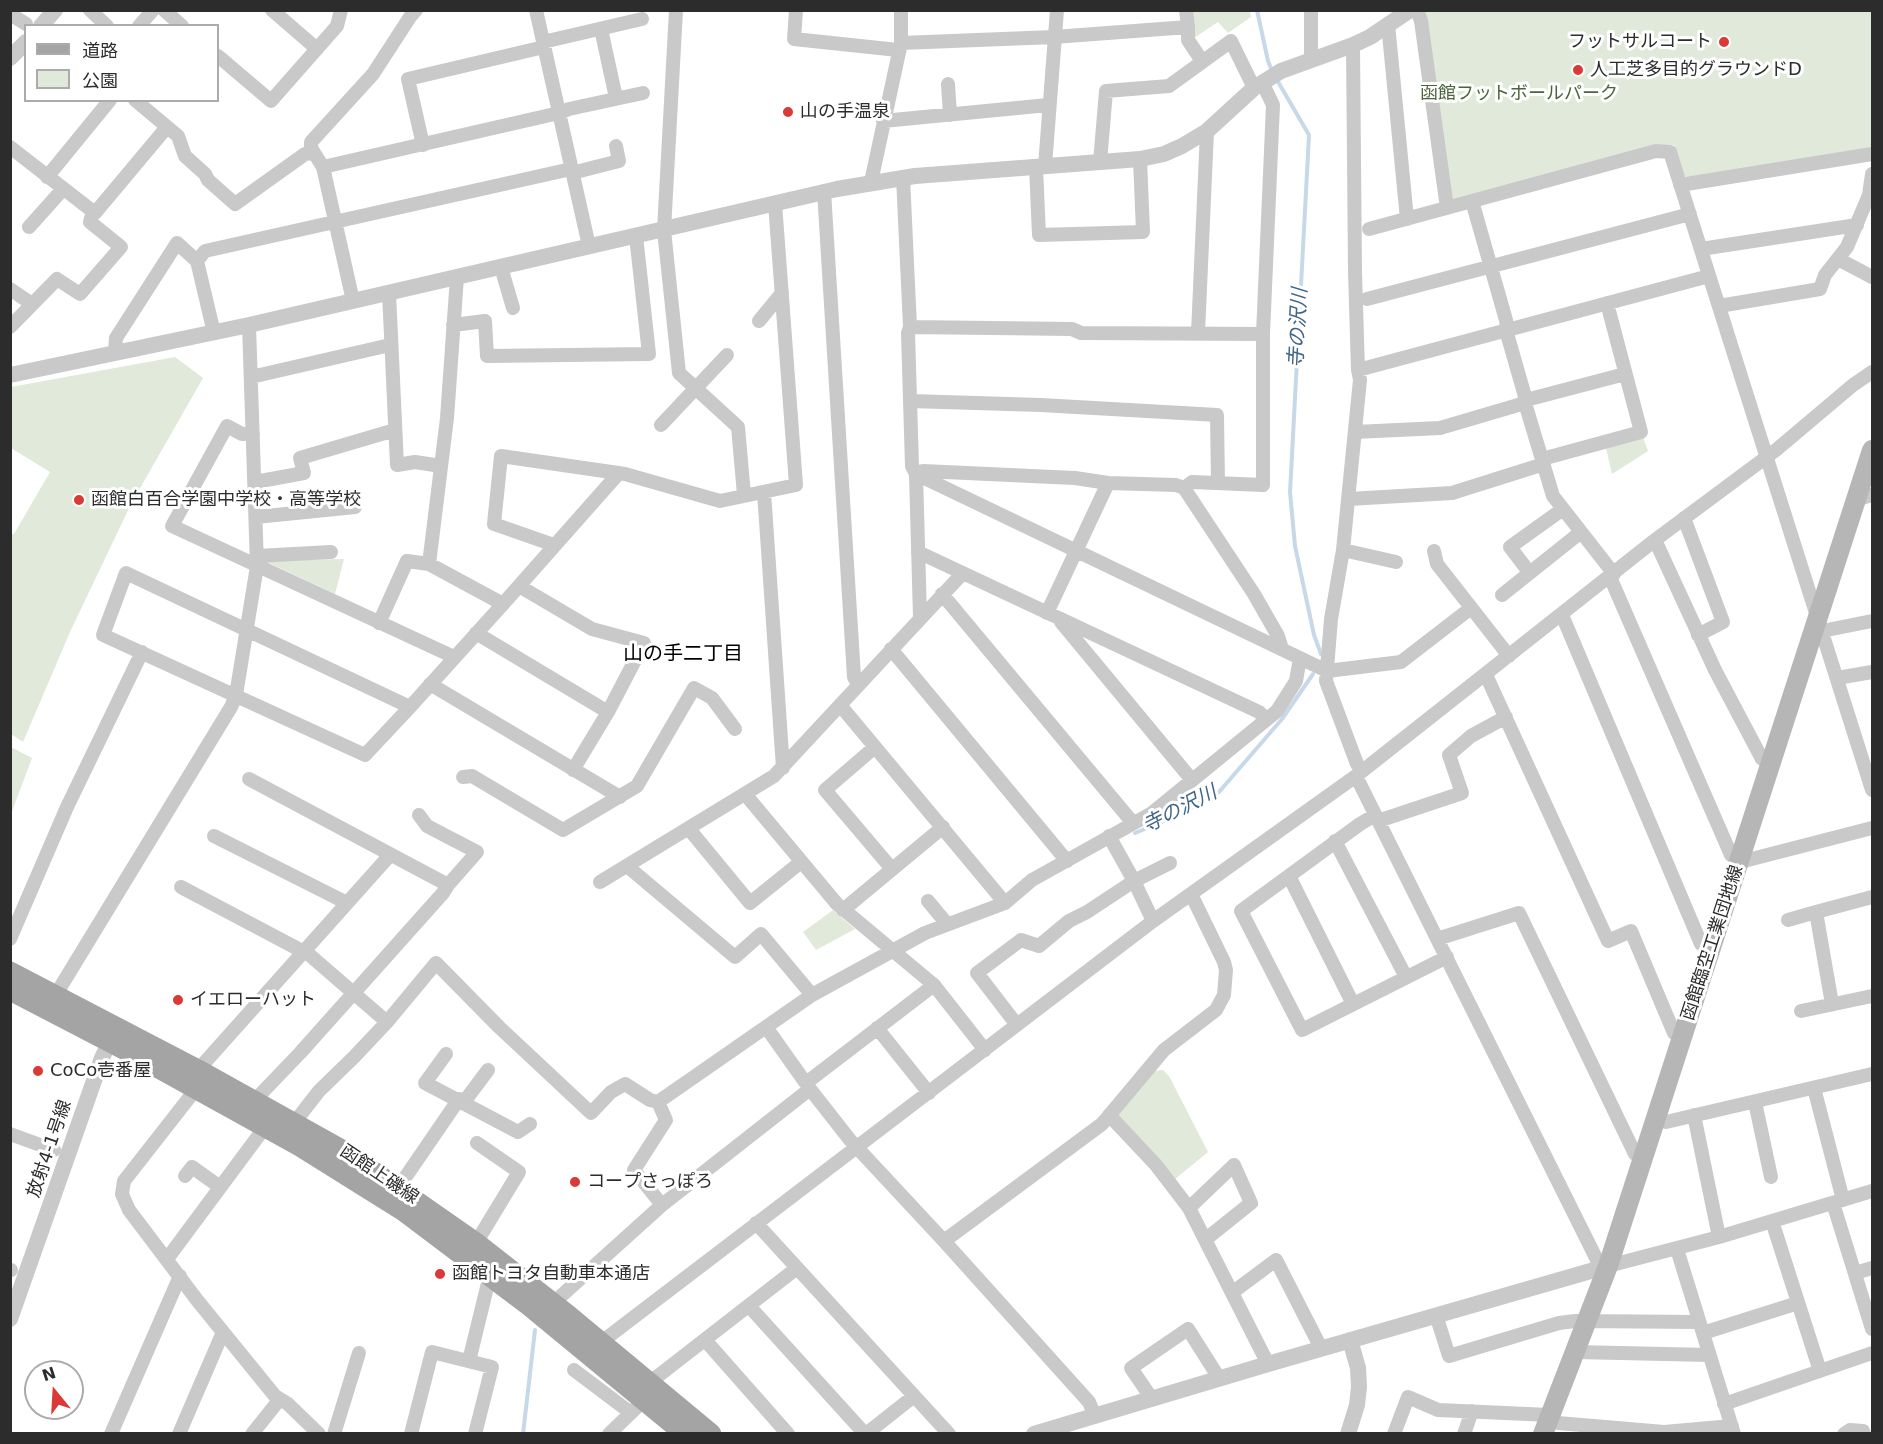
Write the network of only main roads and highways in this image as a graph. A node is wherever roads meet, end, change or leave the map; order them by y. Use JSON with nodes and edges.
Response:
{"nodes":[{"id":1,"x":1872,"y":450,"type":"edge"},
{"id":2,"x":1865,"y":497,"type":"edge"},
{"id":3,"x":10,"y":972,"type":"edge"},
{"id":4,"x":10,"y":990,"type":"edge"},
{"id":5,"x":113,"y":1034,"type":"junction"},
{"id":6,"x":197,"y":1080,"type":"junction"},
{"id":7,"x":549,"y":1311,"type":"junction"},
{"id":8,"x":641,"y":1398,"type":"junction"},
{"id":9,"x":1550,"y":1424,"type":"edge"},
{"id":10,"x":685,"y":1434,"type":"edge"},
{"id":11,"x":711,"y":1434,"type":"edge"}],
"edges":[{"from":1,"to":2,"type":"main road","name":"函館臨空工業団地線"},
{"from":2,"to":9,"type":"main road","name":"函館臨空工業団地線"},
{"from":3,"to":5,"type":"main road","name":"函館上磯線"},
{"from":4,"to":5,"type":"main road","name":"函館上磯線"},
{"from":5,"to":6,"type":"main road","name":"函館上磯線"},
{"from":6,"to":7,"type":"main road","name":"函館上磯線"},
{"from":6,"to":7,"type":"main road","name":"函館上磯線"},
{"from":7,"to":8,"type":"main road","name":"函館上磯線"},
{"from":7,"to":8,"type":"main road","name":"函館上磯線"},
{"from":8,"to":10,"type":"main road","name":"函館上磯線"},
{"from":8,"to":11,"type":"main road","name":"函館上磯線"}]}
